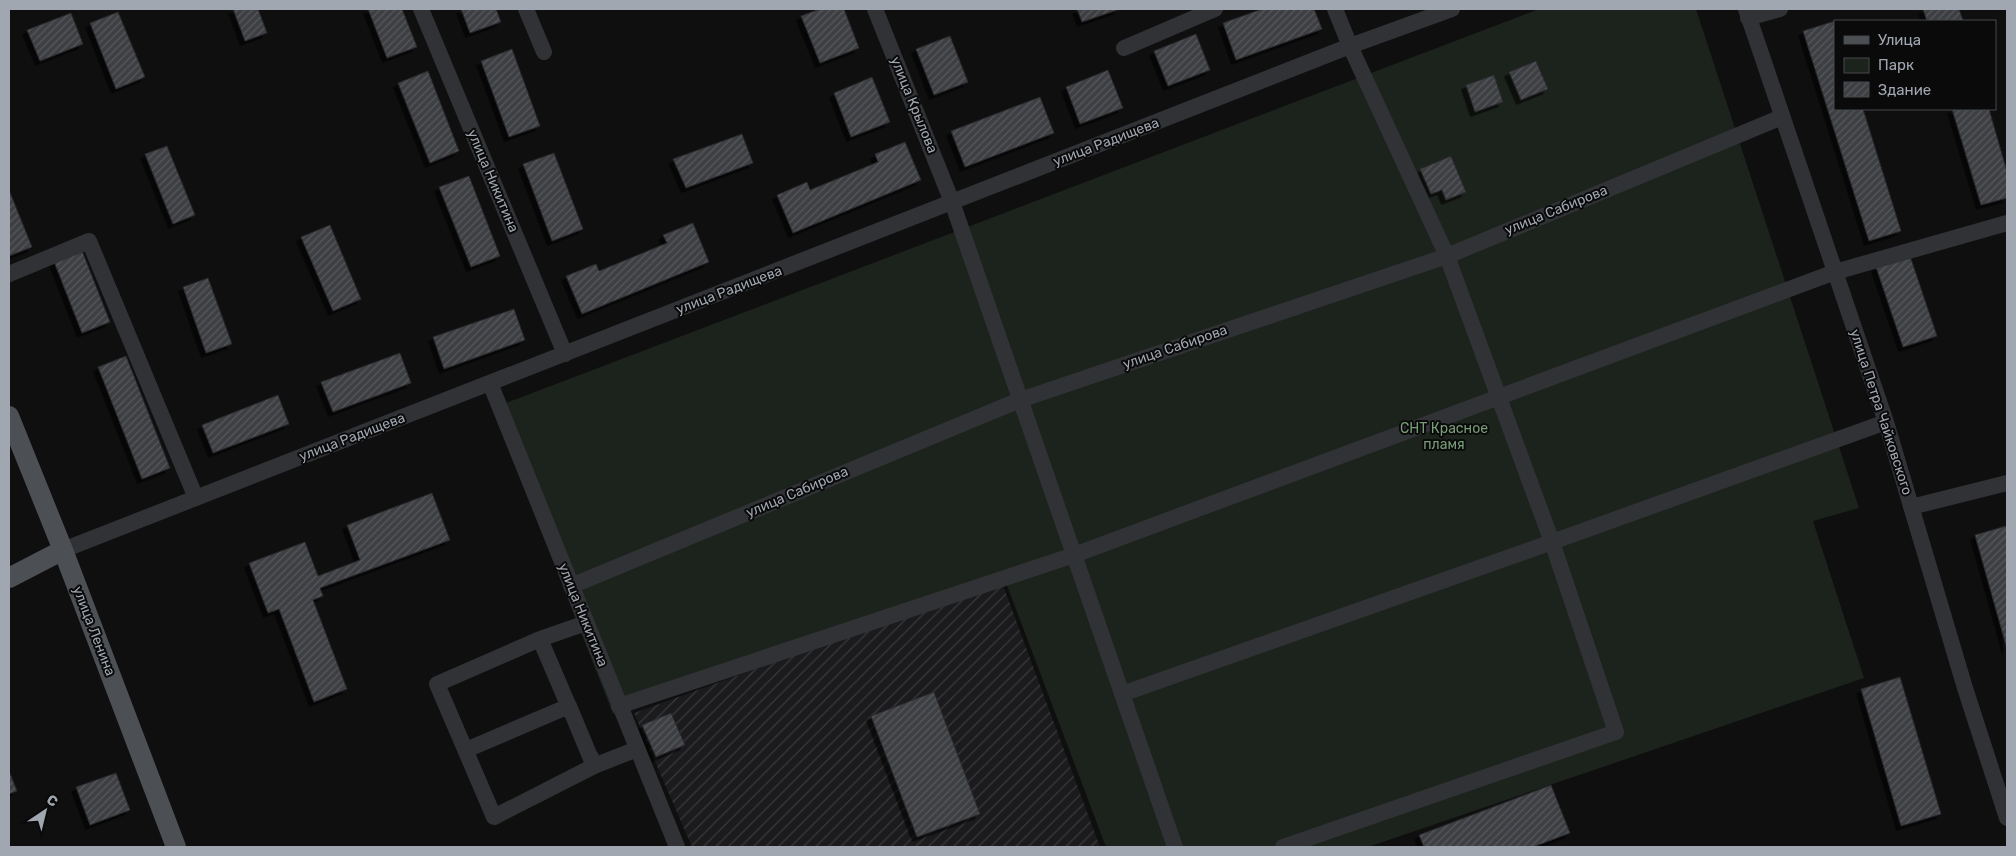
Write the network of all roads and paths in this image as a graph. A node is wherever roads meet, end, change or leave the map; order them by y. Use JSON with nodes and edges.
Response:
{"nodes":[{"id":1,"x":421,"y":9,"type":"edge"},
{"id":2,"x":526,"y":9,"type":"edge"},
{"id":3,"x":875,"y":9,"type":"edge"},
{"id":4,"x":1215,"y":9,"type":"edge"},
{"id":5,"x":1335,"y":9,"type":"edge"},
{"id":6,"x":1452,"y":9,"type":"edge"},
{"id":7,"x":1780,"y":9,"type":"edge"},
{"id":8,"x":1747,"y":14,"type":"edge"},
{"id":9,"x":1350,"y":46,"type":"junction"},
{"id":10,"x":1124,"y":48,"type":"dead end"},
{"id":11,"x":544,"y":52,"type":"dead end"},
{"id":12,"x":1782,"y":117,"type":"junction"},
{"id":13,"x":952,"y":202,"type":"junction"},
{"id":14,"x":2007,"y":223,"type":"edge"},
{"id":15,"x":1447,"y":256,"type":"junction"},
{"id":16,"x":1835,"y":272,"type":"junction"},
{"id":17,"x":9,"y":274,"type":"edge"},
{"id":18,"x":565,"y":354,"type":"junction"},
{"id":19,"x":490,"y":383,"type":"junction"},
{"id":20,"x":1499,"y":396,"type":"junction"},
{"id":21,"x":1020,"y":400,"type":"junction"},
{"id":22,"x":9,"y":416,"type":"edge"},
{"id":23,"x":1886,"y":422,"type":"junction"},
{"id":24,"x":2007,"y":483,"type":"edge"},
{"id":25,"x":196,"y":498,"type":"junction"},
{"id":26,"x":1911,"y":507,"type":"junction"},
{"id":27,"x":1552,"y":542,"type":"junction"},
{"id":28,"x":63,"y":550,"type":"junction"},
{"id":29,"x":1074,"y":555,"type":"junction"},
{"id":30,"x":9,"y":578,"type":"edge"},
{"id":31,"x":572,"y":586,"type":"junction"},
{"id":32,"x":586,"y":623,"type":"junction"},
{"id":33,"x":540,"y":639,"type":"junction"},
{"id":34,"x":1122,"y":694,"type":"junction"},
{"id":35,"x":568,"y":706,"type":"junction"},
{"id":36,"x":619,"y":706,"type":"junction"},
{"id":37,"x":637,"y":749,"type":"junction"},
{"id":38,"x":466,"y":750,"type":"junction"},
{"id":39,"x":594,"y":766,"type":"junction"},
{"id":40,"x":2007,"y":818,"type":"edge"},
{"id":41,"x":176,"y":847,"type":"edge"},
{"id":42,"x":677,"y":847,"type":"edge"},
{"id":43,"x":1175,"y":847,"type":"edge"},
{"id":44,"x":1283,"y":847,"type":"edge"}],
"edges":[{"from":1,"to":18,"type":"street","name":"улица Никитина"},
{"from":2,"to":11,"type":"street"},
{"from":3,"to":13,"type":"street","name":"улица Крылова"},
{"from":4,"to":10,"type":"street"},
{"from":5,"to":9,"type":"street"},
{"from":6,"to":9,"type":"street","name":"улица Радищева"},
{"from":7,"to":8,"type":"street"},
{"from":8,"to":12,"type":"street","name":"улица Петра Чайковского"},
{"from":9,"to":13,"type":"street","name":"улица Радищева"},
{"from":9,"to":15,"type":"street"},
{"from":12,"to":15,"type":"street","name":"улица Сабирова"},
{"from":12,"to":16,"type":"street","name":"улица Петра Чайковского"},
{"from":13,"to":18,"type":"street","name":"улица Радищева"},
{"from":13,"to":21,"type":"street","name":"улица Крылова"},
{"from":14,"to":16,"type":"street"},
{"from":15,"to":20,"type":"street"},
{"from":15,"to":21,"type":"street","name":"улица Сабирова"},
{"from":16,"to":20,"type":"street"},
{"from":16,"to":23,"type":"street","name":"улица Петра Чайковского"},
{"from":17,"to":25,"type":"street"},
{"from":18,"to":19,"type":"street","name":"улица Радищева"},
{"from":19,"to":25,"type":"street","name":"улица Радищева"},
{"from":19,"to":31,"type":"street","name":"улица Никитина"},
{"from":20,"to":27,"type":"street"},
{"from":20,"to":29,"type":"street"},
{"from":21,"to":29,"type":"street","name":"улица Крылова"},
{"from":21,"to":31,"type":"street","name":"улица Сабирова"},
{"from":22,"to":28,"type":"main road","name":"улица Ленина"},
{"from":23,"to":26,"type":"street","name":"улица Петра Чайковского"},
{"from":23,"to":27,"type":"street"},
{"from":24,"to":26,"type":"street"},
{"from":25,"to":28,"type":"street","name":"улица Радищева"},
{"from":26,"to":40,"type":"street","name":"улица Петра Чайковского"},
{"from":27,"to":34,"type":"street"},
{"from":27,"to":44,"type":"street"},
{"from":28,"to":30,"type":"main road","name":"улица Радищева"},
{"from":28,"to":41,"type":"main road","name":"улица Ленина"},
{"from":29,"to":34,"type":"street","name":"улица Крылова"},
{"from":29,"to":36,"type":"street"},
{"from":31,"to":32,"type":"street","name":"улица Никитина"},
{"from":32,"to":33,"type":"street"},
{"from":32,"to":36,"type":"street","name":"улица Никитина"},
{"from":33,"to":35,"type":"street"},
{"from":33,"to":38,"type":"street"},
{"from":34,"to":43,"type":"street","name":"улица Крылова"},
{"from":35,"to":38,"type":"street"},
{"from":35,"to":39,"type":"street"},
{"from":36,"to":37,"type":"street","name":"улица Никитина"},
{"from":37,"to":39,"type":"street"},
{"from":37,"to":42,"type":"street","name":"улица Никитина"},
{"from":38,"to":39,"type":"street"}]}
